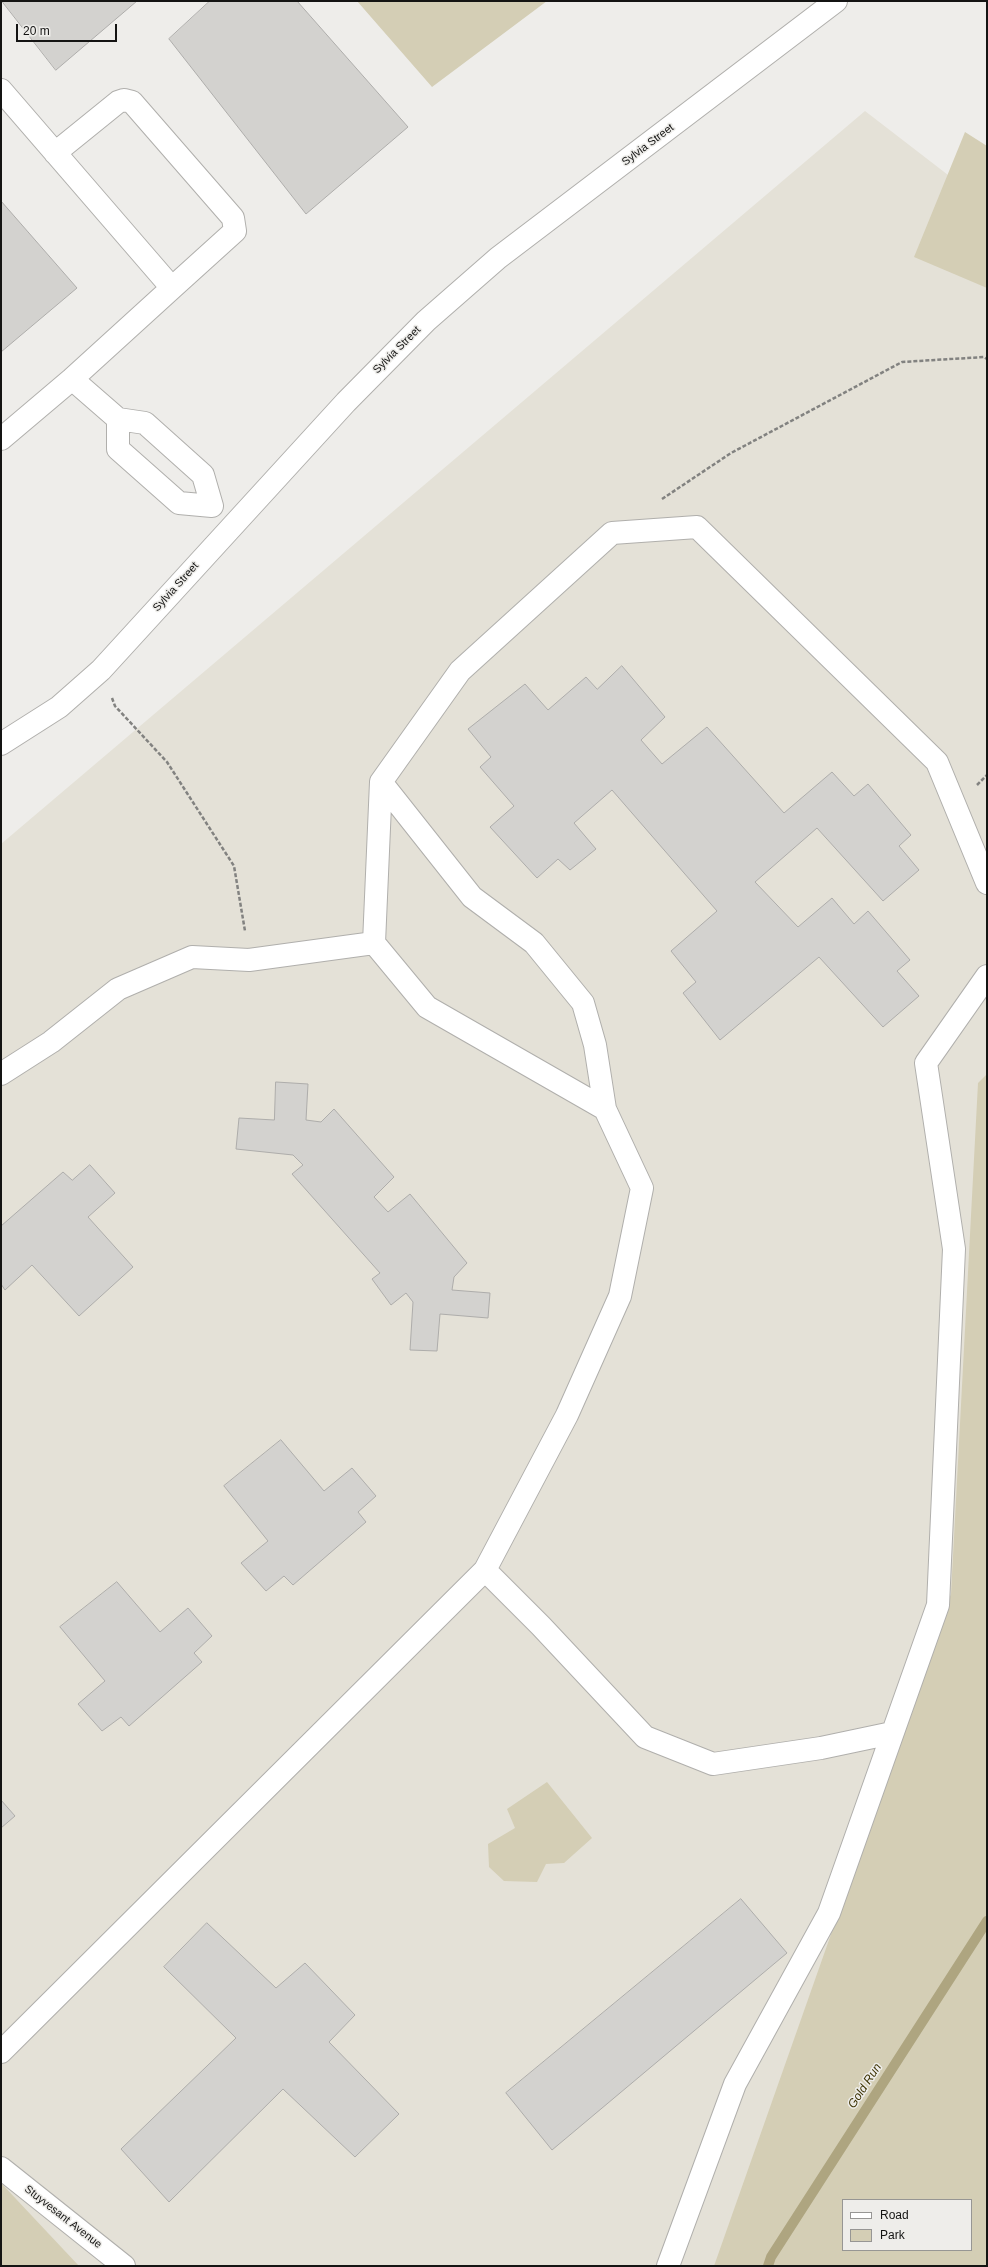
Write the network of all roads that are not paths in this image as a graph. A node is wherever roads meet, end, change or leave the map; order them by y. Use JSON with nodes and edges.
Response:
{"nodes":[{"id":1,"x":836,"y":1,"type":"edge"},
{"id":2,"x":1,"y":90,"type":"edge"},
{"id":3,"x":55,"y":152,"type":"junction"},
{"id":4,"x":172,"y":288,"type":"junction"},
{"id":5,"x":72,"y":379,"type":"junction"},
{"id":6,"x":118,"y":419,"type":"junction"},
{"id":7,"x":1,"y":439,"type":"edge"},
{"id":8,"x":212,"y":506,"type":"junction"},
{"id":9,"x":233,"y":524,"type":"junction"},
{"id":10,"x":1,"y":744,"type":"edge"},
{"id":11,"x":381,"y":782,"type":"junction"},
{"id":12,"x":987,"y":883,"type":"edge"},
{"id":13,"x":374,"y":943,"type":"junction"},
{"id":14,"x":987,"y":976,"type":"edge"},
{"id":15,"x":1,"y":1074,"type":"edge"},
{"id":16,"x":605,"y":1109,"type":"junction"},
{"id":17,"x":485,"y":1570,"type":"junction"},
{"id":18,"x":892,"y":1733,"type":"junction"},
{"id":19,"x":1,"y":2052,"type":"edge"},
{"id":20,"x":1,"y":2168,"type":"edge"},
{"id":21,"x":124,"y":2266,"type":"edge"},
{"id":22,"x":668,"y":2266,"type":"edge"}],
"edges":[{"from":1,"to":9,"type":"street","name":"Sylvia Street"},
{"from":2,"to":3,"type":"street"},
{"from":3,"to":4,"type":"street"},
{"from":3,"to":4,"type":"street"},
{"from":4,"to":5,"type":"street"},
{"from":5,"to":6,"type":"street"},
{"from":5,"to":7,"type":"street"},
{"from":6,"to":8,"type":"street"},
{"from":6,"to":8,"type":"street"},
{"from":8,"to":9,"type":"street"},
{"from":9,"to":10,"type":"street","name":"Sylvia Street"},
{"from":11,"to":12,"type":"street"},
{"from":11,"to":13,"type":"street"},
{"from":11,"to":16,"type":"street"},
{"from":13,"to":15,"type":"street"},
{"from":13,"to":16,"type":"street"},
{"from":14,"to":18,"type":"street"},
{"from":16,"to":17,"type":"street"},
{"from":17,"to":18,"type":"street"},
{"from":17,"to":19,"type":"street"},
{"from":18,"to":22,"type":"street"},
{"from":20,"to":21,"type":"street","name":"Stuyvesant Avenue"}]}
